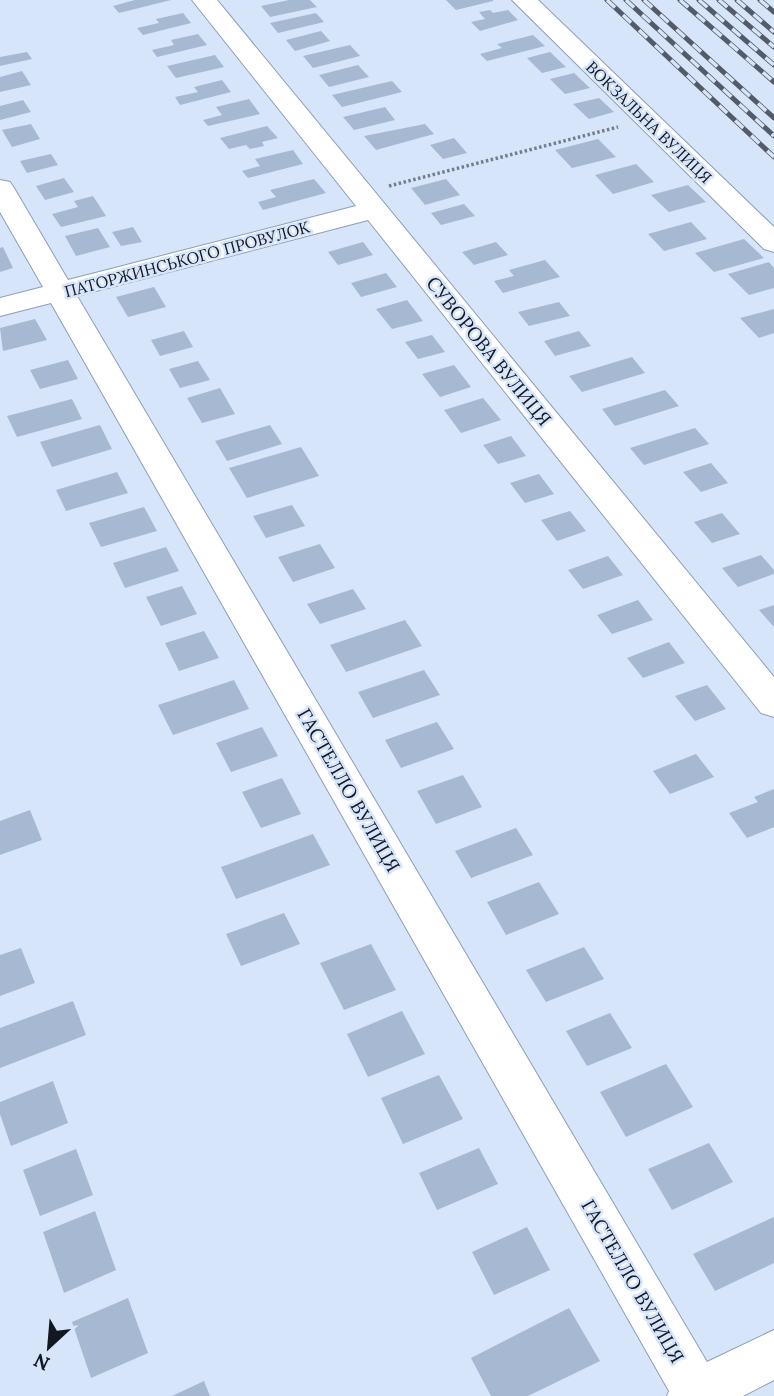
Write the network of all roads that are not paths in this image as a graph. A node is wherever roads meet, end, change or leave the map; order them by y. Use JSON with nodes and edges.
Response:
{"nodes":[{"id":1,"x":204,"y":0,"type":"edge"},
{"id":2,"x":524,"y":0,"type":"edge"},
{"id":3,"x":0,"y":188,"type":"edge"},
{"id":4,"x":368,"y":202,"type":"junction"},
{"id":5,"x":774,"y":243,"type":"edge"},
{"id":6,"x":61,"y":292,"type":"junction"},
{"id":7,"x":0,"y":307,"type":"edge"},
{"id":8,"x":774,"y":703,"type":"edge"},
{"id":9,"x":774,"y":1354,"type":"edge"},
{"id":10,"x":695,"y":1394,"type":"edge"}],
"edges":[{"from":1,"to":4,"type":"street","name":"СУВОРОВА ВУЛИЦЯ"},
{"from":2,"to":5,"type":"street","name":"ВОКЗАЛЬНА ВУЛИЦЯ"},
{"from":3,"to":6,"type":"street","name":"ГАСТЕЛЛО ВУЛИЦЯ"},
{"from":4,"to":6,"type":"street","name":"ПАТОРЖИНСЬКОГО ПРОВУЛОК"},
{"from":4,"to":8,"type":"street","name":"СУВОРОВА ВУЛИЦЯ"},
{"from":6,"to":7,"type":"street","name":"ПАТОРЖИНСЬКОГО ПРОВУЛОК"},
{"from":6,"to":10,"type":"street","name":"ГАСТЕЛЛО ВУЛИЦЯ"},
{"from":9,"to":10,"type":"street"}]}
